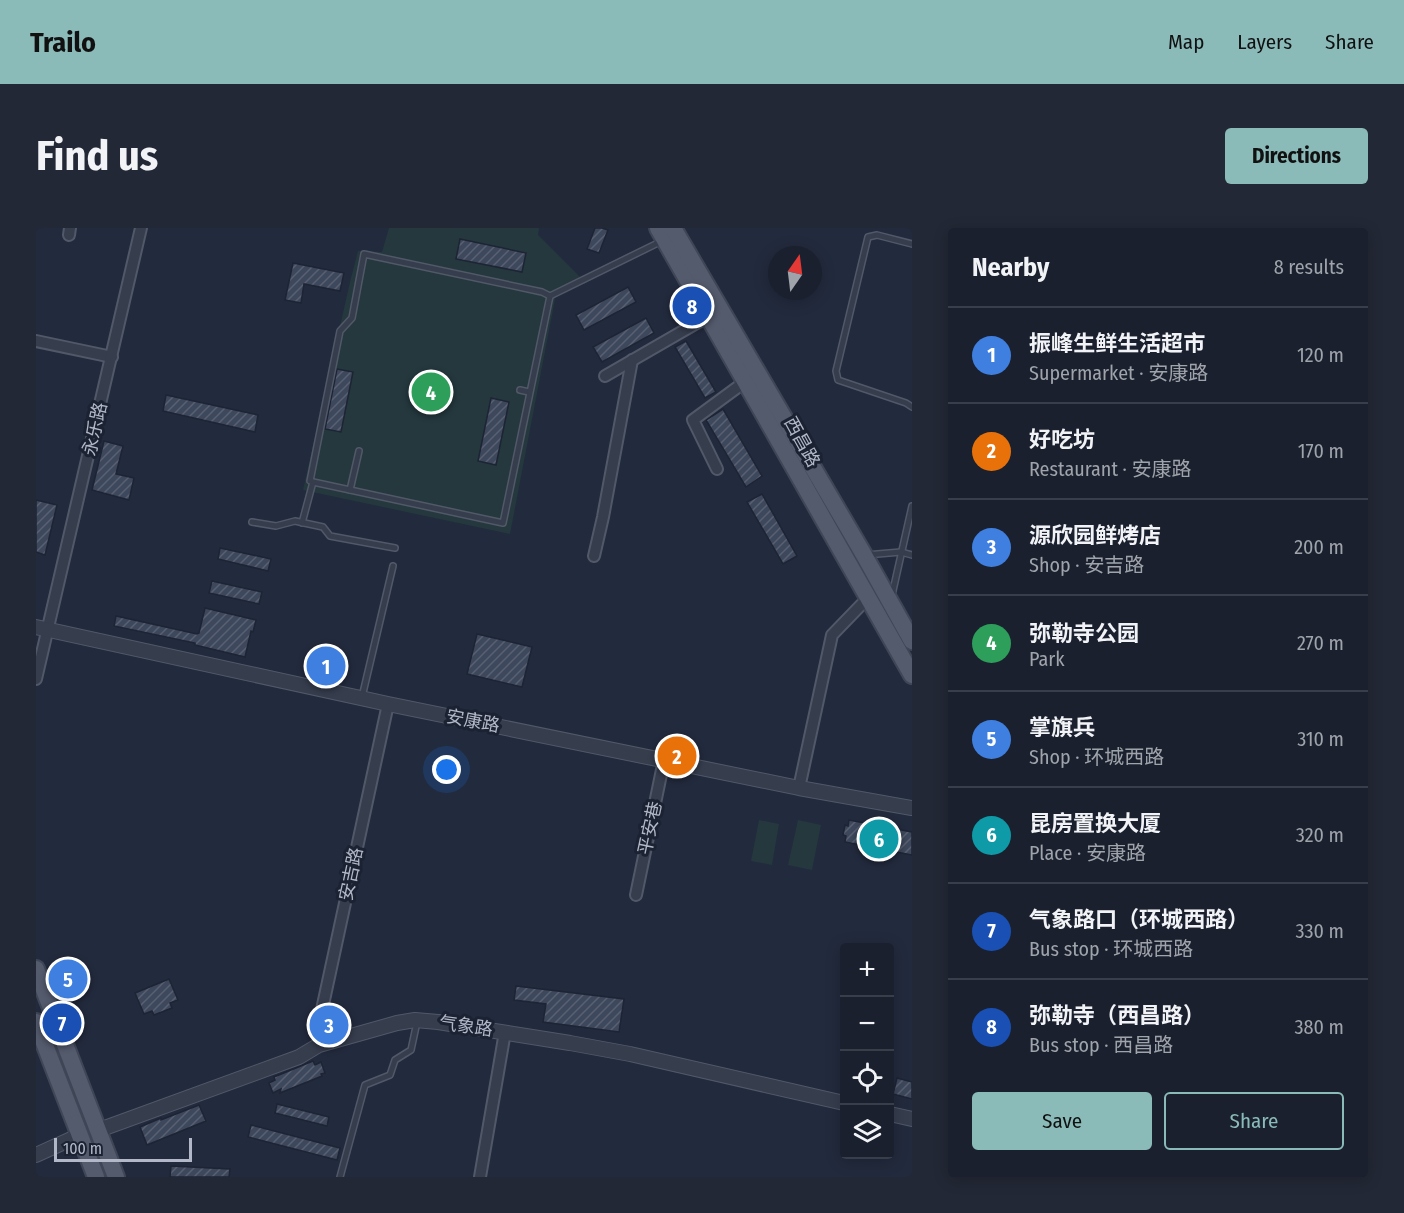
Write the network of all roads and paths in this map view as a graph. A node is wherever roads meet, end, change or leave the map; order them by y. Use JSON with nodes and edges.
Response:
{"nodes":[{"id":1,"x":141,"y":228,"type":"edge"},
{"id":2,"x":878,"y":228,"type":"edge"},
{"id":3,"x":666,"y":232,"type":"edge"},
{"id":4,"x":877,"y":235,"type":"junction"},
{"id":5,"x":912,"y":244,"type":"edge"},
{"id":6,"x":550,"y":296,"type":"junction"},
{"id":7,"x":709,"y":316,"type":"junction"},
{"id":8,"x":36,"y":340,"type":"edge"},
{"id":9,"x":112,"y":357,"type":"junction"},
{"id":10,"x":632,"y":360,"type":"junction"},
{"id":11,"x":605,"y":376,"type":"dead end"},
{"id":12,"x":746,"y":381,"type":"junction"},
{"id":13,"x":520,"y":390,"type":"dead end"},
{"id":14,"x":529,"y":392,"type":"junction"},
{"id":15,"x":912,"y":407,"type":"edge"},
{"id":16,"x":358,"y":451,"type":"dead end"},
{"id":17,"x":717,"y":469,"type":"dead end"},
{"id":18,"x":313,"y":482,"type":"junction"},
{"id":19,"x":350,"y":490,"type":"junction"},
{"id":20,"x":912,"y":506,"type":"edge"},
{"id":21,"x":252,"y":522,"type":"dead end"},
{"id":22,"x":302,"y":523,"type":"junction"},
{"id":23,"x":395,"y":548,"type":"dead end"},
{"id":24,"x":901,"y":552,"type":"junction"},
{"id":25,"x":864,"y":555,"type":"junction"},
{"id":26,"x":912,"y":555,"type":"edge"},
{"id":27,"x":594,"y":556,"type":"dead end"},
{"id":28,"x":393,"y":566,"type":"dead end"},
{"id":29,"x":870,"y":601,"type":"junction"},
{"id":30,"x":890,"y":602,"type":"junction"},
{"id":31,"x":42,"y":628,"type":"edge"},
{"id":32,"x":912,"y":641,"type":"edge"},
{"id":33,"x":912,"y":675,"type":"edge"},
{"id":34,"x":36,"y":679,"type":"edge"},
{"id":35,"x":361,"y":698,"type":"junction"},
{"id":36,"x":388,"y":704,"type":"junction"},
{"id":37,"x":664,"y":760,"type":"junction"},
{"id":38,"x":799,"y":788,"type":"junction"},
{"id":39,"x":912,"y":808,"type":"edge"},
{"id":40,"x":636,"y":896,"type":"dead end"},
{"id":41,"x":36,"y":969,"type":"edge"},
{"id":42,"x":417,"y":1020,"type":"junction"},
{"id":43,"x":36,"y":1022,"type":"edge"},
{"id":44,"x":505,"y":1032,"type":"junction"},
{"id":45,"x":319,"y":1045,"type":"junction"},
{"id":46,"x":840,"y":1102,"type":"edge"},
{"id":47,"x":894,"y":1115,"type":"edge"},
{"id":48,"x":912,"y":1119,"type":"edge"},
{"id":49,"x":99,"y":1130,"type":"junction"},
{"id":50,"x":80,"y":1135,"type":"junction"},
{"id":51,"x":36,"y":1155,"type":"edge"},
{"id":52,"x":96,"y":1177,"type":"edge"},
{"id":53,"x":116,"y":1177,"type":"edge"},
{"id":54,"x":339,"y":1177,"type":"edge"},
{"id":55,"x":480,"y":1177,"type":"edge"}],
"edges":[{"from":1,"to":9,"type":"street","name":"永乐路"},
{"from":2,"to":4,"type":"lane"},
{"from":3,"to":6,"type":"lane"},
{"from":3,"to":7,"type":"main road","name":"西昌路"},
{"from":3,"to":25,"type":"main road","name":"西昌路"},
{"from":4,"to":5,"type":"lane"},
{"from":4,"to":15,"type":"lane"},
{"from":6,"to":14,"type":"lane"},
{"from":6,"to":18,"type":"lane"},
{"from":7,"to":10,"type":"street"},
{"from":7,"to":12,"type":"main road","name":"西昌路"},
{"from":8,"to":9,"type":"street"},
{"from":9,"to":31,"type":"street","name":"永乐路"},
{"from":10,"to":11,"type":"street"},
{"from":10,"to":27,"type":"street"},
{"from":12,"to":17,"type":"street"},
{"from":12,"to":29,"type":"main road","name":"西昌路"},
{"from":13,"to":14,"type":"lane"},
{"from":14,"to":19,"type":"lane"},
{"from":16,"to":19,"type":"lane"},
{"from":18,"to":19,"type":"lane"},
{"from":18,"to":22,"type":"lane"},
{"from":20,"to":24,"type":"lane"},
{"from":21,"to":22,"type":"lane"},
{"from":22,"to":23,"type":"lane"},
{"from":24,"to":25,"type":"lane"},
{"from":24,"to":26,"type":"lane"},
{"from":24,"to":30,"type":"lane"},
{"from":25,"to":30,"type":"main road","name":"西昌路"},
{"from":28,"to":35,"type":"lane"},
{"from":29,"to":33,"type":"main road","name":"西昌路"},
{"from":29,"to":38,"type":"street"},
{"from":30,"to":32,"type":"main road","name":"西昌路"},
{"from":31,"to":34,"type":"street","name":"永乐路"},
{"from":31,"to":35,"type":"street","name":"安康路"},
{"from":35,"to":36,"type":"street","name":"安康路"},
{"from":36,"to":37,"type":"street","name":"安康路"},
{"from":36,"to":45,"type":"street","name":"安吉路"},
{"from":37,"to":38,"type":"street","name":"安康路"},
{"from":37,"to":40,"type":"street","name":"平安巷"},
{"from":38,"to":39,"type":"street","name":"安康路"},
{"from":41,"to":49,"type":"main road"},
{"from":42,"to":44,"type":"street","name":"气象路"},
{"from":42,"to":45,"type":"street","name":"气象路"},
{"from":42,"to":54,"type":"lane"},
{"from":43,"to":50,"type":"main road"},
{"from":44,"to":46,"type":"street","name":"气象路"},
{"from":44,"to":55,"type":"street"},
{"from":45,"to":49,"type":"street","name":"气象路"},
{"from":47,"to":48,"type":"street"},
{"from":49,"to":53,"type":"main road"},
{"from":50,"to":51,"type":"street"},
{"from":50,"to":52,"type":"main road"}]}
